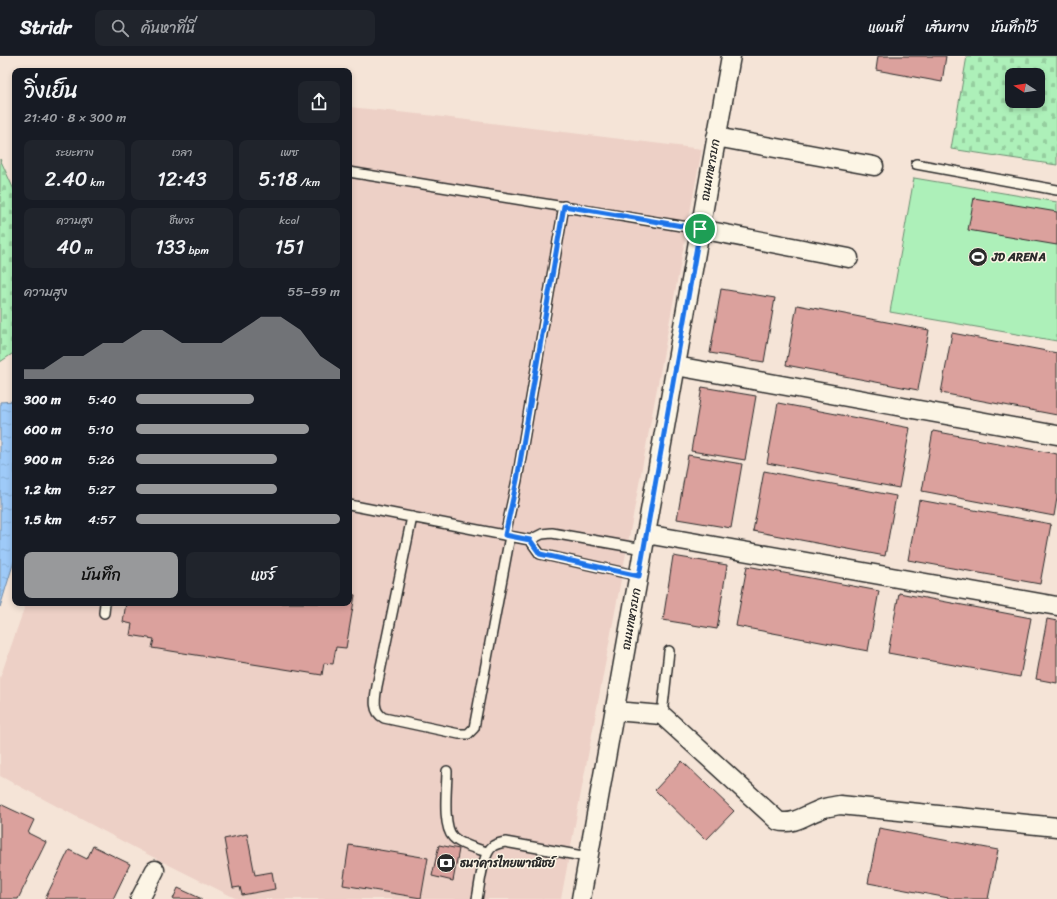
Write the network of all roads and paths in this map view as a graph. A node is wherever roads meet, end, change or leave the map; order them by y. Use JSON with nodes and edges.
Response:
{"nodes":[{"id":1,"x":730,"y":56,"type":"edge"},
{"id":2,"x":716,"y":137,"type":"junction"},
{"id":3,"x":916,"y":164,"type":"dead end"},
{"id":4,"x":874,"y":166,"type":"dead end"},
{"id":5,"x":352,"y":173,"type":"edge"},
{"id":6,"x":1057,"y":190,"type":"edge"},
{"id":7,"x":564,"y":206,"type":"junction"},
{"id":8,"x":700,"y":229,"type":"junction"},
{"id":9,"x":849,"y":258,"type":"dead end"},
{"id":10,"x":676,"y":366,"type":"junction"},
{"id":11,"x":1057,"y":434,"type":"edge"},
{"id":12,"x":352,"y":506,"type":"edge"},
{"id":13,"x":412,"y":517,"type":"junction"},
{"id":14,"x":507,"y":535,"type":"junction"},
{"id":15,"x":530,"y":540,"type":"junction"},
{"id":16,"x":645,"y":541,"type":"junction"},
{"id":17,"x":639,"y":576,"type":"junction"},
{"id":18,"x":105,"y":606,"type":"edge"},
{"id":19,"x":1057,"y":606,"type":"edge"},
{"id":20,"x":104,"y":613,"type":"dead end"},
{"id":21,"x":669,"y":651,"type":"dead end"},
{"id":22,"x":615,"y":711,"type":"junction"},
{"id":23,"x":662,"y":715,"type":"junction"},
{"id":24,"x":447,"y":772,"type":"dead end"},
{"id":25,"x":1057,"y":826,"type":"edge"},
{"id":26,"x":487,"y":852,"type":"junction"},
{"id":27,"x":588,"y":857,"type":"junction"},
{"id":28,"x":155,"y":870,"type":"dead end"},
{"id":29,"x":140,"y":899,"type":"edge"},
{"id":30,"x":477,"y":899,"type":"edge"},
{"id":31,"x":580,"y":899,"type":"edge"}],
"edges":[{"from":1,"to":2,"type":"street","name":"ถนนทหารบก"},
{"from":2,"to":4,"type":"street"},
{"from":2,"to":8,"type":"street","name":"ถนนทหารบก"},
{"from":3,"to":6,"type":"lane"},
{"from":5,"to":7,"type":"lane"},
{"from":7,"to":8,"type":"lane"},
{"from":7,"to":14,"type":"lane"},
{"from":8,"to":9,"type":"street"},
{"from":8,"to":10,"type":"street","name":"ถนนทหารบก"},
{"from":10,"to":11,"type":"street"},
{"from":10,"to":16,"type":"street","name":"ถนนทหารบก"},
{"from":12,"to":13,"type":"lane"},
{"from":13,"to":14,"type":"lane"},
{"from":13,"to":14,"type":"lane"},
{"from":14,"to":15,"type":"lane"},
{"from":15,"to":16,"type":"lane"},
{"from":15,"to":17,"type":"lane"},
{"from":16,"to":17,"type":"street","name":"ถนนทหารบก"},
{"from":16,"to":19,"type":"street"},
{"from":17,"to":22,"type":"street","name":"ถนนทหารบก"},
{"from":18,"to":20,"type":"lane"},
{"from":21,"to":23,"type":"lane"},
{"from":22,"to":23,"type":"street"},
{"from":22,"to":27,"type":"street","name":"ถนนทหารบก"},
{"from":23,"to":25,"type":"street"},
{"from":24,"to":26,"type":"lane"},
{"from":26,"to":27,"type":"lane"},
{"from":26,"to":30,"type":"lane"},
{"from":27,"to":31,"type":"street","name":"ถนนทหารบก"},
{"from":28,"to":29,"type":"street"}]}
